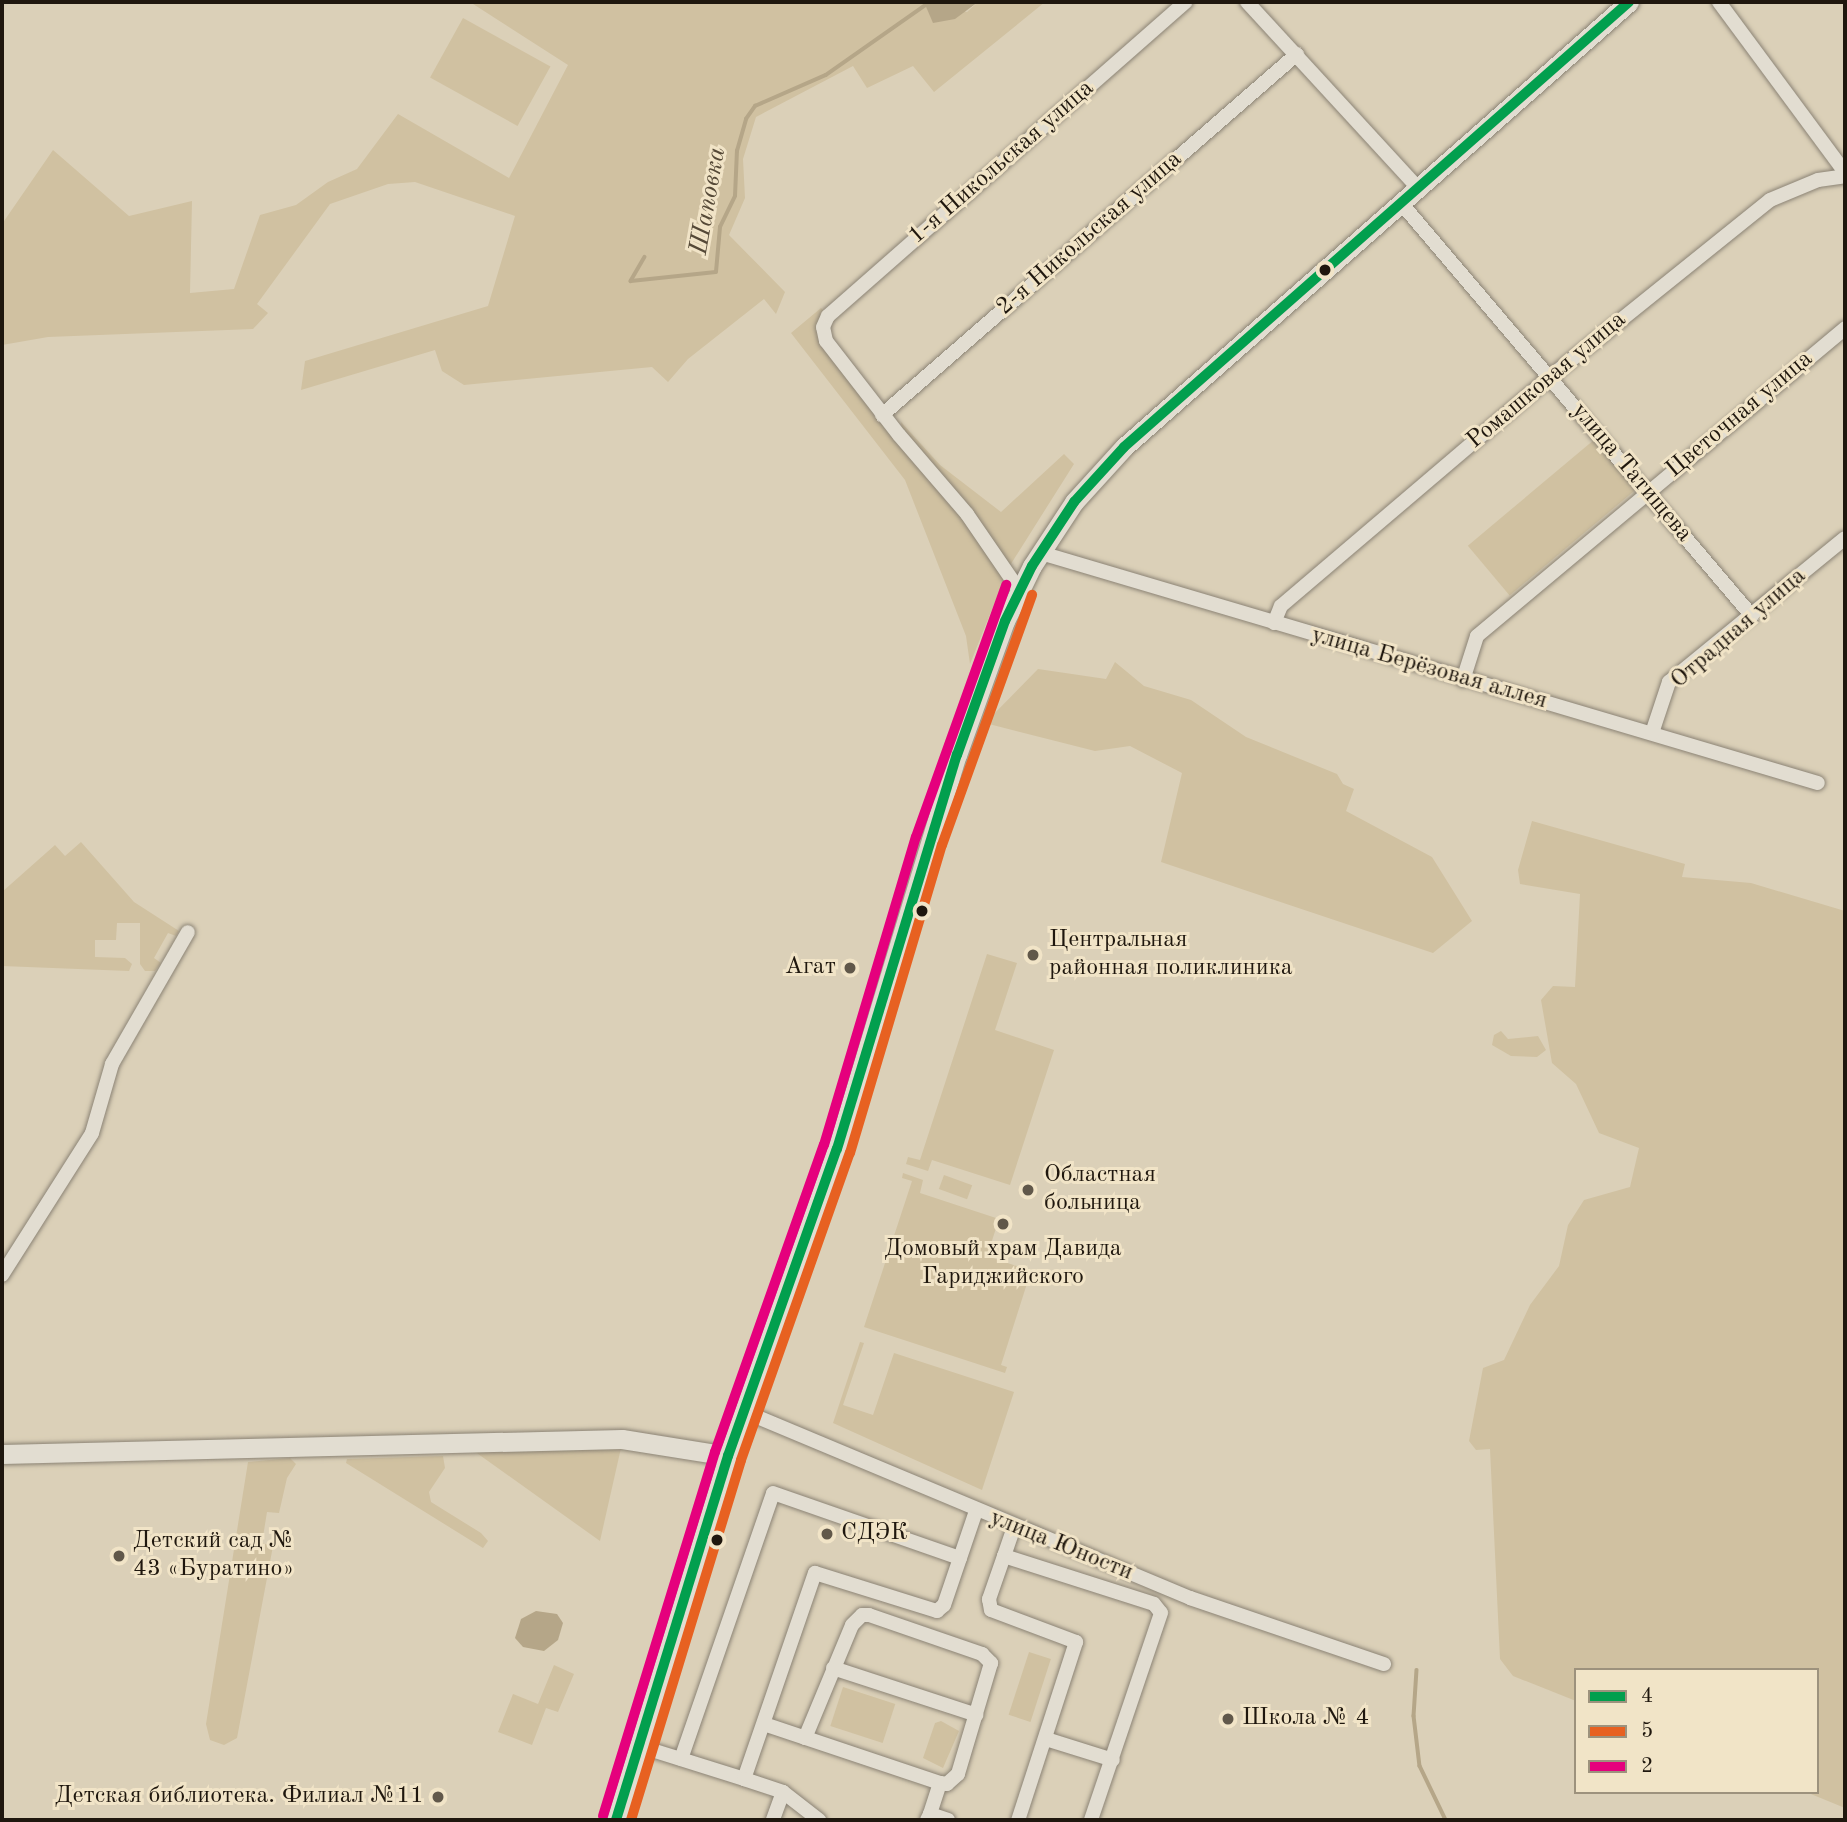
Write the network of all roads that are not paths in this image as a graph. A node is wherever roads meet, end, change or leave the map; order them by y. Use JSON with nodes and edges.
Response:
{"nodes":[{"id":1,"x":1186,"y":2,"type":"edge"},
{"id":2,"x":1247,"y":2,"type":"edge"},
{"id":3,"x":1629,"y":2,"type":"edge"},
{"id":4,"x":1719,"y":2,"type":"edge"},
{"id":5,"x":1297,"y":54,"type":"junction"},
{"id":6,"x":1845,"y":174,"type":"edge"},
{"id":7,"x":1418,"y":188,"type":"junction"},
{"id":8,"x":1401,"y":203,"type":"junction"},
{"id":9,"x":1845,"y":328,"type":"edge"},
{"id":10,"x":1550,"y":377,"type":"junction"},
{"id":11,"x":882,"y":415,"type":"junction"},
{"id":12,"x":1647,"y":492,"type":"junction"},
{"id":13,"x":1845,"y":538,"type":"edge"},
{"id":14,"x":1041,"y":553,"type":"junction"},
{"id":15,"x":1019,"y":590,"type":"junction"},
{"id":16,"x":1752,"y":616,"type":"junction"},
{"id":17,"x":1274,"y":623,"type":"junction"},
{"id":18,"x":1463,"y":680,"type":"junction"},
{"id":19,"x":1651,"y":733,"type":"junction"},
{"id":20,"x":1818,"y":783,"type":"dead end"},
{"id":21,"x":188,"y":932,"type":"dead end"},
{"id":22,"x":2,"y":1275,"type":"edge"},
{"id":23,"x":743,"y":1411,"type":"junction"},
{"id":24,"x":2,"y":1454,"type":"edge"},
{"id":25,"x":728,"y":1456,"type":"junction"},
{"id":26,"x":976,"y":1511,"type":"junction"},
{"id":27,"x":1014,"y":1527,"type":"junction"},
{"id":28,"x":1004,"y":1556,"type":"junction"},
{"id":29,"x":960,"y":1558,"type":"junction"},
{"id":30,"x":1384,"y":1664,"type":"dead end"},
{"id":31,"x":833,"y":1668,"type":"junction"},
{"id":32,"x":977,"y":1715,"type":"junction"},
{"id":33,"x":764,"y":1724,"type":"junction"},
{"id":34,"x":805,"y":1738,"type":"junction"},
{"id":35,"x":1045,"y":1739,"type":"junction"},
{"id":36,"x":639,"y":1746,"type":"junction"},
{"id":37,"x":681,"y":1759,"type":"junction"},
{"id":38,"x":1112,"y":1760,"type":"junction"},
{"id":39,"x":744,"y":1779,"type":"junction"},
{"id":40,"x":940,"y":1783,"type":"junction"},
{"id":41,"x":783,"y":1792,"type":"junction"},
{"id":42,"x":929,"y":1817,"type":"edge"},
{"id":43,"x":616,"y":1820,"type":"edge"},
{"id":44,"x":773,"y":1820,"type":"edge"},
{"id":45,"x":819,"y":1820,"type":"edge"},
{"id":46,"x":948,"y":1820,"type":"edge"},
{"id":47,"x":1018,"y":1820,"type":"edge"},
{"id":48,"x":1091,"y":1820,"type":"edge"}],
"edges":[{"from":1,"to":11,"type":"street","name":"1-я Никольская улица"},
{"from":2,"to":5,"type":"street"},
{"from":3,"to":7,"type":"street"},
{"from":4,"to":6,"type":"street"},
{"from":5,"to":7,"type":"street"},
{"from":5,"to":11,"type":"street","name":"2-я Никольская улица"},
{"from":6,"to":10,"type":"street","name":"Ромашковая улица"},
{"from":7,"to":8,"type":"street"},
{"from":8,"to":10,"type":"street","name":"улица Татищева"},
{"from":8,"to":14,"type":"street"},
{"from":9,"to":12,"type":"street","name":"Цветочная улица"},
{"from":10,"to":12,"type":"street","name":"улица Татищева"},
{"from":10,"to":17,"type":"street","name":"Ромашковая улица"},
{"from":11,"to":15,"type":"street"},
{"from":12,"to":16,"type":"street","name":"улица Татищева"},
{"from":12,"to":18,"type":"street","name":"Цветочная улица"},
{"from":13,"to":16,"type":"street","name":"Отрадная улица"},
{"from":14,"to":15,"type":"street"},
{"from":14,"to":17,"type":"street","name":"улица Берёзовая аллея"},
{"from":15,"to":23,"type":"street"},
{"from":16,"to":19,"type":"street","name":"Отрадная улица"},
{"from":17,"to":18,"type":"street","name":"улица Берёзовая аллея"},
{"from":18,"to":19,"type":"street","name":"улица Берёзовая аллея"},
{"from":19,"to":20,"type":"street","name":"улица Берёзовая аллея"},
{"from":21,"to":22,"type":"street"},
{"from":23,"to":25,"type":"street"},
{"from":23,"to":26,"type":"street","name":"улица Юности"},
{"from":24,"to":25,"type":"street"},
{"from":25,"to":36,"type":"street"},
{"from":26,"to":27,"type":"street","name":"улица Юности"},
{"from":26,"to":29,"type":"street"},
{"from":27,"to":28,"type":"street"},
{"from":27,"to":30,"type":"street","name":"улица Юности"},
{"from":28,"to":35,"type":"street"},
{"from":28,"to":38,"type":"street"},
{"from":29,"to":33,"type":"street"},
{"from":29,"to":37,"type":"street"},
{"from":31,"to":32,"type":"street"},
{"from":31,"to":32,"type":"street"},
{"from":31,"to":34,"type":"street"},
{"from":32,"to":40,"type":"street"},
{"from":33,"to":34,"type":"street"},
{"from":33,"to":39,"type":"street"},
{"from":34,"to":40,"type":"street"},
{"from":35,"to":38,"type":"street"},
{"from":35,"to":47,"type":"street"},
{"from":36,"to":37,"type":"street"},
{"from":36,"to":43,"type":"street"},
{"from":37,"to":39,"type":"street"},
{"from":38,"to":48,"type":"street"},
{"from":39,"to":41,"type":"street"},
{"from":40,"to":42,"type":"street"},
{"from":41,"to":44,"type":"street"},
{"from":41,"to":45,"type":"street"},
{"from":42,"to":46,"type":"street"}]}
